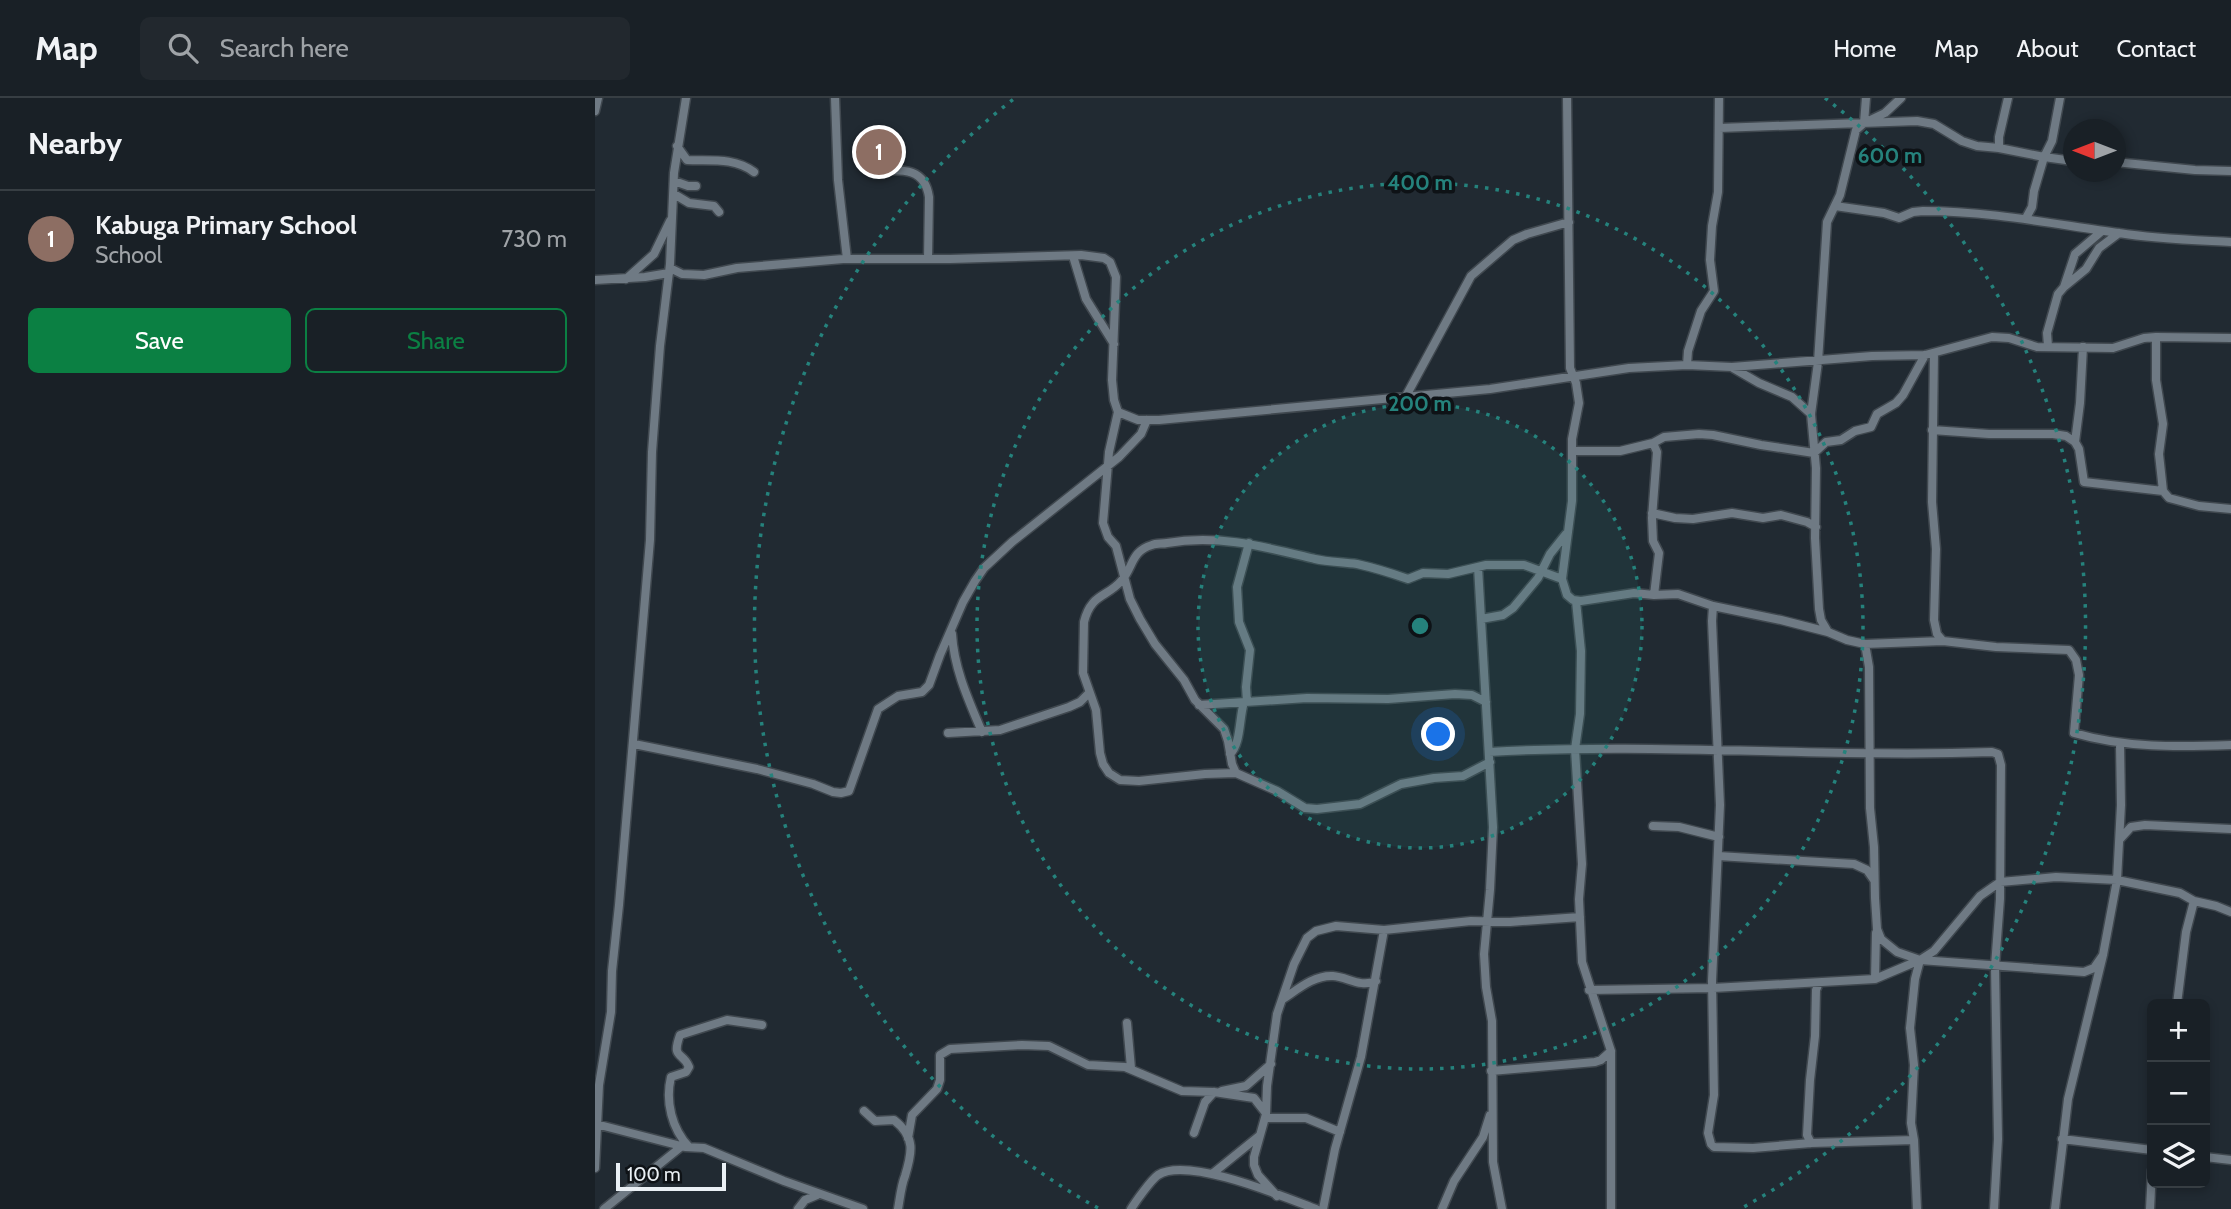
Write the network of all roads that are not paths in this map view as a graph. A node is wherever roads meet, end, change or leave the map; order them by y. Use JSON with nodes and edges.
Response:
{"nodes":[{"id":1,"x":598,"y":98,"type":"edge"},
{"id":2,"x":686,"y":98,"type":"edge"},
{"id":3,"x":835,"y":98,"type":"edge"},
{"id":4,"x":1567,"y":98,"type":"edge"},
{"id":5,"x":1719,"y":98,"type":"edge"},
{"id":6,"x":1866,"y":98,"type":"edge"},
{"id":7,"x":1901,"y":98,"type":"edge"},
{"id":8,"x":2008,"y":98,"type":"edge"},
{"id":9,"x":2060,"y":98,"type":"edge"},
{"id":10,"x":595,"y":111,"type":"edge"},
{"id":11,"x":1864,"y":123,"type":"junction"},
{"id":12,"x":1719,"y":128,"type":"junction"},
{"id":13,"x":677,"y":146,"type":"junction"},
{"id":14,"x":1999,"y":148,"type":"junction"},
{"id":15,"x":2044,"y":157,"type":"junction"},
{"id":16,"x":2063,"y":160,"type":"edge"},
{"id":17,"x":2126,"y":163,"type":"edge"},
{"id":18,"x":2231,"y":170,"type":"edge"},
{"id":19,"x":869,"y":171,"type":"dead end"},
{"id":20,"x":754,"y":172,"type":"dead end"},
{"id":21,"x":674,"y":181,"type":"junction"},
{"id":22,"x":696,"y":186,"type":"dead end"},
{"id":23,"x":674,"y":194,"type":"junction"},
{"id":24,"x":1835,"y":206,"type":"junction"},
{"id":25,"x":719,"y":212,"type":"dead end"},
{"id":26,"x":673,"y":214,"type":"junction"},
{"id":27,"x":2026,"y":218,"type":"junction"},
{"id":28,"x":1569,"y":222,"type":"junction"},
{"id":29,"x":2102,"y":231,"type":"junction"},
{"id":30,"x":2119,"y":233,"type":"junction"},
{"id":31,"x":2231,"y":242,"type":"edge"},
{"id":32,"x":1073,"y":256,"type":"junction"},
{"id":33,"x":847,"y":259,"type":"junction"},
{"id":34,"x":928,"y":259,"type":"junction"},
{"id":35,"x":669,"y":271,"type":"junction"},
{"id":36,"x":626,"y":279,"type":"junction"},
{"id":37,"x":595,"y":280,"type":"edge"},
{"id":38,"x":2064,"y":287,"type":"junction"},
{"id":39,"x":2156,"y":337,"type":"junction"},
{"id":40,"x":2231,"y":338,"type":"edge"},
{"id":41,"x":1114,"y":344,"type":"junction"},
{"id":42,"x":2049,"y":346,"type":"junction"},
{"id":43,"x":2083,"y":347,"type":"junction"},
{"id":44,"x":1930,"y":354,"type":"junction"},
{"id":45,"x":1818,"y":362,"type":"junction"},
{"id":46,"x":1687,"y":365,"type":"junction"},
{"id":47,"x":1732,"y":367,"type":"junction"},
{"id":48,"x":1574,"y":377,"type":"junction"},
{"id":49,"x":1406,"y":396,"type":"junction"},
{"id":50,"x":1118,"y":412,"type":"junction"},
{"id":51,"x":1811,"y":414,"type":"junction"},
{"id":52,"x":1147,"y":419,"type":"junction"},
{"id":53,"x":1932,"y":430,"type":"junction"},
{"id":54,"x":2075,"y":442,"type":"junction"},
{"id":55,"x":1653,"y":443,"type":"junction"},
{"id":56,"x":1572,"y":451,"type":"junction"},
{"id":57,"x":1814,"y":453,"type":"junction"},
{"id":58,"x":1109,"y":464,"type":"junction"},
{"id":59,"x":2164,"y":491,"type":"junction"},
{"id":60,"x":2231,"y":509,"type":"edge"},
{"id":61,"x":1652,"y":513,"type":"junction"},
{"id":62,"x":1816,"y":527,"type":"junction"},
{"id":63,"x":1568,"y":532,"type":"junction"},
{"id":64,"x":1249,"y":543,"type":"junction"},
{"id":65,"x":1478,"y":567,"type":"junction"},
{"id":66,"x":1541,"y":572,"type":"junction"},
{"id":67,"x":1124,"y":579,"type":"junction"},
{"id":68,"x":1562,"y":579,"type":"junction"},
{"id":69,"x":1654,"y":595,"type":"junction"},
{"id":70,"x":1576,"y":601,"type":"junction"},
{"id":71,"x":1713,"y":606,"type":"junction"},
{"id":72,"x":1481,"y":619,"type":"junction"},
{"id":73,"x":951,"y":631,"type":"junction"},
{"id":74,"x":1828,"y":632,"type":"junction"},
{"id":75,"x":1943,"y":641,"type":"junction"},
{"id":76,"x":1865,"y":644,"type":"junction"},
{"id":77,"x":1089,"y":693,"type":"junction"},
{"id":78,"x":1246,"y":702,"type":"junction"},
{"id":79,"x":1486,"y":702,"type":"junction"},
{"id":80,"x":1199,"y":705,"type":"junction"},
{"id":81,"x":982,"y":732,"type":"junction"},
{"id":82,"x":948,"y":733,"type":"dead end"},
{"id":83,"x":634,"y":744,"type":"junction"},
{"id":84,"x":2120,"y":744,"type":"junction"},
{"id":85,"x":2231,"y":745,"type":"edge"},
{"id":86,"x":1575,"y":749,"type":"junction"},
{"id":87,"x":1717,"y":749,"type":"junction"},
{"id":88,"x":1489,"y":752,"type":"junction"},
{"id":89,"x":1871,"y":752,"type":"junction"},
{"id":90,"x":1230,"y":754,"type":"junction"},
{"id":91,"x":1490,"y":762,"type":"junction"},
{"id":92,"x":1236,"y":773,"type":"junction"},
{"id":93,"x":1653,"y":826,"type":"dead end"},
{"id":94,"x":2231,"y":829,"type":"edge"},
{"id":95,"x":1719,"y":837,"type":"junction"},
{"id":96,"x":2120,"y":839,"type":"junction"},
{"id":97,"x":1874,"y":847,"type":"junction"},
{"id":98,"x":1718,"y":856,"type":"junction"},
{"id":99,"x":1854,"y":864,"type":"junction"},
{"id":100,"x":1874,"y":880,"type":"junction"},
{"id":101,"x":2117,"y":880,"type":"junction"},
{"id":102,"x":2000,"y":882,"type":"junction"},
{"id":103,"x":2194,"y":901,"type":"junction"},
{"id":104,"x":2231,"y":912,"type":"edge"},
{"id":105,"x":1580,"y":917,"type":"junction"},
{"id":106,"x":1487,"y":922,"type":"junction"},
{"id":107,"x":1877,"y":929,"type":"junction"},
{"id":108,"x":1384,"y":930,"type":"junction"},
{"id":109,"x":2103,"y":955,"type":"junction"},
{"id":110,"x":1920,"y":960,"type":"junction"},
{"id":111,"x":1995,"y":967,"type":"junction"},
{"id":112,"x":1875,"y":979,"type":"junction"},
{"id":113,"x":1376,"y":981,"type":"junction"},
{"id":114,"x":1819,"y":983,"type":"junction"},
{"id":115,"x":1713,"y":988,"type":"junction"},
{"id":116,"x":1589,"y":990,"type":"junction"},
{"id":117,"x":1283,"y":999,"type":"junction"},
{"id":118,"x":2178,"y":999,"type":"edge"},
{"id":119,"x":1127,"y":1023,"type":"dead end"},
{"id":120,"x":762,"y":1025,"type":"dead end"},
{"id":121,"x":1611,"y":1051,"type":"junction"},
{"id":122,"x":1271,"y":1064,"type":"junction"},
{"id":123,"x":1131,"y":1068,"type":"junction"},
{"id":124,"x":1490,"y":1072,"type":"junction"},
{"id":125,"x":1215,"y":1092,"type":"junction"},
{"id":126,"x":1492,"y":1109,"type":"junction"},
{"id":127,"x":864,"y":1111,"type":"dead end"},
{"id":128,"x":1265,"y":1116,"type":"junction"},
{"id":129,"x":596,"y":1124,"type":"edge"},
{"id":130,"x":1340,"y":1132,"type":"junction"},
{"id":131,"x":1194,"y":1133,"type":"dead end"},
{"id":132,"x":1261,"y":1135,"type":"junction"},
{"id":133,"x":908,"y":1138,"type":"junction"},
{"id":134,"x":2062,"y":1139,"type":"junction"},
{"id":135,"x":1914,"y":1140,"type":"junction"},
{"id":136,"x":1811,"y":1143,"type":"junction"},
{"id":137,"x":686,"y":1146,"type":"junction"},
{"id":138,"x":2147,"y":1149,"type":"edge"},
{"id":139,"x":2210,"y":1158,"type":"edge"},
{"id":140,"x":2231,"y":1160,"type":"edge"},
{"id":141,"x":595,"y":1168,"type":"edge"},
{"id":142,"x":1212,"y":1174,"type":"junction"},
{"id":143,"x":2151,"y":1188,"type":"edge"},
{"id":144,"x":819,"y":1195,"type":"junction"},
{"id":145,"x":1277,"y":1196,"type":"junction"},
{"id":146,"x":604,"y":1209,"type":"edge"},
{"id":147,"x":798,"y":1209,"type":"edge"},
{"id":148,"x":863,"y":1209,"type":"edge"},
{"id":149,"x":898,"y":1209,"type":"edge"},
{"id":150,"x":1131,"y":1209,"type":"edge"},
{"id":151,"x":1316,"y":1209,"type":"edge"},
{"id":152,"x":1323,"y":1209,"type":"edge"},
{"id":153,"x":1442,"y":1209,"type":"edge"},
{"id":154,"x":1501,"y":1209,"type":"edge"},
{"id":155,"x":1611,"y":1209,"type":"edge"},
{"id":156,"x":1917,"y":1209,"type":"edge"},
{"id":157,"x":1994,"y":1209,"type":"edge"},
{"id":158,"x":2055,"y":1209,"type":"edge"},
{"id":159,"x":2150,"y":1209,"type":"edge"}],
"edges":[{"from":1,"to":10,"type":"street"},
{"from":2,"to":13,"type":"street"},
{"from":3,"to":33,"type":"street"},
{"from":4,"to":28,"type":"street"},
{"from":5,"to":12,"type":"street"},
{"from":6,"to":11,"type":"street"},
{"from":7,"to":11,"type":"street"},
{"from":8,"to":14,"type":"street"},
{"from":9,"to":15,"type":"street"},
{"from":11,"to":12,"type":"street"},
{"from":11,"to":14,"type":"street"},
{"from":11,"to":24,"type":"street"},
{"from":12,"to":46,"type":"street"},
{"from":13,"to":20,"type":"street"},
{"from":13,"to":21,"type":"street"},
{"from":14,"to":15,"type":"street"},
{"from":15,"to":16,"type":"street"},
{"from":15,"to":27,"type":"street"},
{"from":17,"to":18,"type":"street"},
{"from":19,"to":34,"type":"street"},
{"from":21,"to":22,"type":"street"},
{"from":21,"to":23,"type":"street"},
{"from":23,"to":25,"type":"street"},
{"from":23,"to":26,"type":"street"},
{"from":24,"to":27,"type":"street"},
{"from":24,"to":45,"type":"street"},
{"from":26,"to":35,"type":"street"},
{"from":26,"to":36,"type":"street"},
{"from":27,"to":29,"type":"street"},
{"from":28,"to":48,"type":"street"},
{"from":28,"to":49,"type":"street"},
{"from":29,"to":30,"type":"street"},
{"from":29,"to":38,"type":"street"},
{"from":30,"to":31,"type":"street"},
{"from":30,"to":38,"type":"street"},
{"from":32,"to":34,"type":"street"},
{"from":32,"to":41,"type":"street"},
{"from":32,"to":41,"type":"street"},
{"from":33,"to":34,"type":"street"},
{"from":33,"to":35,"type":"street"},
{"from":35,"to":36,"type":"street"},
{"from":35,"to":83,"type":"street"},
{"from":36,"to":37,"type":"street"},
{"from":38,"to":42,"type":"street"},
{"from":39,"to":40,"type":"street"},
{"from":39,"to":43,"type":"street"},
{"from":39,"to":59,"type":"street"},
{"from":41,"to":50,"type":"street"},
{"from":42,"to":43,"type":"street"},
{"from":42,"to":44,"type":"street"},
{"from":43,"to":54,"type":"street"},
{"from":44,"to":45,"type":"street"},
{"from":44,"to":53,"type":"street"},
{"from":44,"to":57,"type":"street"},
{"from":45,"to":47,"type":"street"},
{"from":45,"to":51,"type":"street"},
{"from":46,"to":47,"type":"street"},
{"from":46,"to":48,"type":"street"},
{"from":47,"to":51,"type":"street"},
{"from":48,"to":49,"type":"street"},
{"from":48,"to":56,"type":"street"},
{"from":49,"to":52,"type":"street"},
{"from":50,"to":52,"type":"street"},
{"from":50,"to":58,"type":"street"},
{"from":51,"to":57,"type":"street"},
{"from":52,"to":58,"type":"street"},
{"from":53,"to":54,"type":"street"},
{"from":53,"to":75,"type":"street"},
{"from":54,"to":59,"type":"street"},
{"from":55,"to":56,"type":"street"},
{"from":55,"to":57,"type":"street"},
{"from":55,"to":61,"type":"street"},
{"from":56,"to":63,"type":"street"},
{"from":57,"to":62,"type":"street"},
{"from":58,"to":67,"type":"street"},
{"from":58,"to":73,"type":"street"},
{"from":59,"to":60,"type":"street"},
{"from":61,"to":62,"type":"street"},
{"from":61,"to":69,"type":"street"},
{"from":62,"to":74,"type":"street"},
{"from":63,"to":66,"type":"street"},
{"from":63,"to":68,"type":"street"},
{"from":64,"to":65,"type":"street"},
{"from":64,"to":67,"type":"street"},
{"from":64,"to":78,"type":"street"},
{"from":65,"to":66,"type":"street"},
{"from":65,"to":72,"type":"street"},
{"from":66,"to":68,"type":"street"},
{"from":66,"to":72,"type":"street"},
{"from":67,"to":77,"type":"street"},
{"from":67,"to":80,"type":"street"},
{"from":68,"to":70,"type":"street"},
{"from":69,"to":70,"type":"street"},
{"from":69,"to":71,"type":"street"},
{"from":70,"to":86,"type":"street"},
{"from":71,"to":74,"type":"street"},
{"from":71,"to":87,"type":"street"},
{"from":72,"to":79,"type":"street"},
{"from":73,"to":81,"type":"street"},
{"from":73,"to":83,"type":"street"},
{"from":74,"to":76,"type":"street"},
{"from":75,"to":76,"type":"street"},
{"from":75,"to":84,"type":"street"},
{"from":76,"to":89,"type":"street"},
{"from":77,"to":81,"type":"street"},
{"from":77,"to":92,"type":"street"},
{"from":78,"to":79,"type":"street"},
{"from":78,"to":80,"type":"street"},
{"from":78,"to":90,"type":"street"},
{"from":79,"to":88,"type":"street"},
{"from":80,"to":90,"type":"street"},
{"from":81,"to":82,"type":"street"},
{"from":83,"to":129,"type":"street"},
{"from":84,"to":85,"type":"street"},
{"from":84,"to":96,"type":"street"},
{"from":86,"to":87,"type":"street"},
{"from":86,"to":88,"type":"street"},
{"from":86,"to":105,"type":"street"},
{"from":87,"to":89,"type":"street"},
{"from":87,"to":95,"type":"street"},
{"from":88,"to":91,"type":"street"},
{"from":89,"to":97,"type":"street"},
{"from":89,"to":102,"type":"street"},
{"from":90,"to":92,"type":"street"},
{"from":91,"to":92,"type":"street"},
{"from":91,"to":106,"type":"street"},
{"from":93,"to":95,"type":"street"},
{"from":94,"to":96,"type":"street"},
{"from":95,"to":98,"type":"street"},
{"from":96,"to":101,"type":"street"},
{"from":97,"to":99,"type":"street"},
{"from":97,"to":100,"type":"street"},
{"from":98,"to":99,"type":"street"},
{"from":98,"to":115,"type":"street"},
{"from":99,"to":100,"type":"street"},
{"from":100,"to":107,"type":"street"},
{"from":101,"to":102,"type":"street"},
{"from":101,"to":103,"type":"street"},
{"from":101,"to":109,"type":"street"},
{"from":102,"to":110,"type":"street"},
{"from":102,"to":111,"type":"street"},
{"from":103,"to":104,"type":"street"},
{"from":103,"to":118,"type":"street"},
{"from":105,"to":106,"type":"street"},
{"from":105,"to":116,"type":"street"},
{"from":106,"to":108,"type":"street"},
{"from":106,"to":124,"type":"street"},
{"from":107,"to":110,"type":"street"},
{"from":107,"to":112,"type":"street"},
{"from":108,"to":113,"type":"street"},
{"from":108,"to":117,"type":"street"},
{"from":109,"to":111,"type":"street"},
{"from":109,"to":134,"type":"street"},
{"from":110,"to":111,"type":"street"},
{"from":110,"to":112,"type":"street"},
{"from":110,"to":135,"type":"street"},
{"from":111,"to":157,"type":"street"},
{"from":112,"to":114,"type":"street"},
{"from":113,"to":117,"type":"street"},
{"from":113,"to":130,"type":"street"},
{"from":114,"to":115,"type":"street"},
{"from":114,"to":136,"type":"street"},
{"from":115,"to":116,"type":"street"},
{"from":115,"to":136,"type":"street"},
{"from":116,"to":121,"type":"street"},
{"from":117,"to":122,"type":"street"},
{"from":119,"to":123,"type":"street"},
{"from":120,"to":137,"type":"street"},
{"from":121,"to":124,"type":"street"},
{"from":121,"to":155,"type":"street"},
{"from":122,"to":125,"type":"street"},
{"from":122,"to":128,"type":"street"},
{"from":123,"to":125,"type":"street"},
{"from":123,"to":133,"type":"street"},
{"from":124,"to":126,"type":"street"},
{"from":125,"to":128,"type":"street"},
{"from":125,"to":131,"type":"street"},
{"from":126,"to":153,"type":"street"},
{"from":126,"to":154,"type":"street"},
{"from":127,"to":133,"type":"street"},
{"from":128,"to":130,"type":"street"},
{"from":128,"to":132,"type":"street"},
{"from":129,"to":137,"type":"street"},
{"from":129,"to":141,"type":"street"},
{"from":130,"to":152,"type":"street"},
{"from":132,"to":142,"type":"street"},
{"from":132,"to":145,"type":"street"},
{"from":133,"to":149,"type":"street"},
{"from":134,"to":138,"type":"street"},
{"from":134,"to":158,"type":"street"},
{"from":135,"to":136,"type":"street"},
{"from":135,"to":156,"type":"street"},
{"from":137,"to":144,"type":"street"},
{"from":137,"to":146,"type":"street"},
{"from":139,"to":140,"type":"street"},
{"from":142,"to":145,"type":"street"},
{"from":142,"to":150,"type":"street"},
{"from":143,"to":159,"type":"street"},
{"from":144,"to":147,"type":"street"},
{"from":144,"to":148,"type":"street"},
{"from":145,"to":151,"type":"street"}]}
